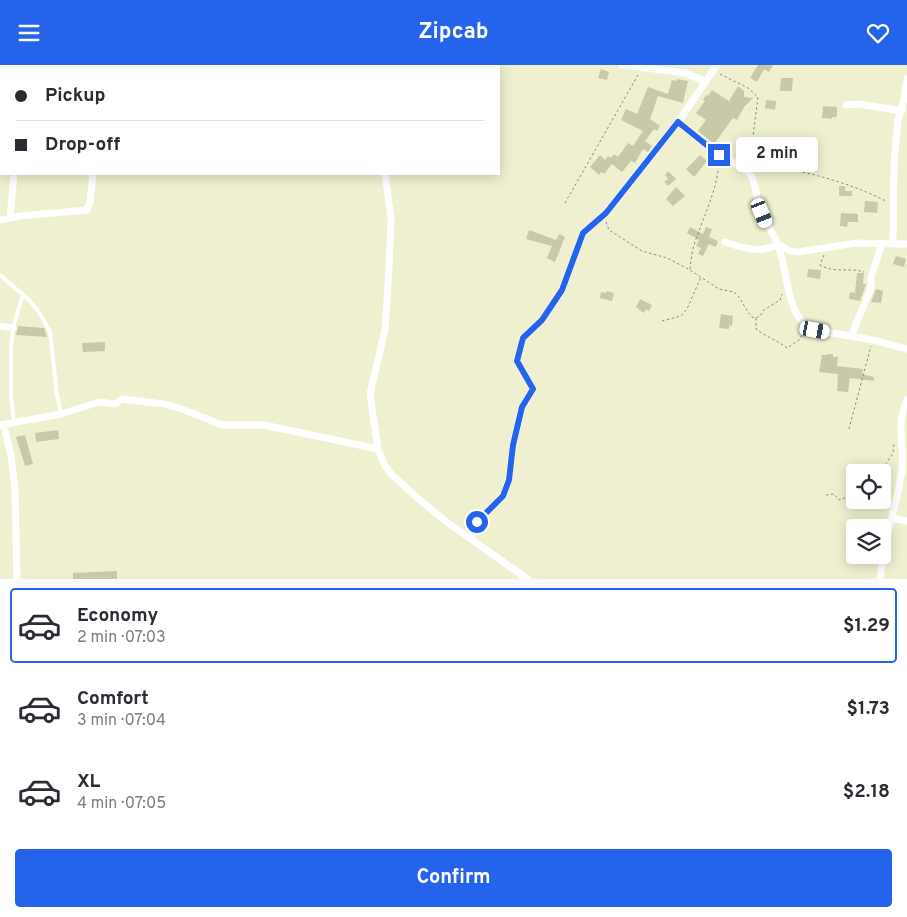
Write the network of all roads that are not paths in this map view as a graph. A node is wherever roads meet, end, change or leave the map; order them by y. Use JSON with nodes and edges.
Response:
{"nodes":[{"id":1,"x":622,"y":65,"type":"edge"},
{"id":2,"x":715,"y":68,"type":"edge"},
{"id":3,"x":907,"y":79,"type":"edge"},
{"id":4,"x":706,"y":82,"type":"junction"},
{"id":5,"x":846,"y":105,"type":"dead end"},
{"id":6,"x":902,"y":111,"type":"junction"},
{"id":7,"x":678,"y":122,"type":"junction"},
{"id":8,"x":14,"y":175,"type":"edge"},
{"id":9,"x":93,"y":175,"type":"edge"},
{"id":10,"x":385,"y":175,"type":"edge"},
{"id":11,"x":10,"y":218,"type":"junction"},
{"id":12,"x":0,"y":220,"type":"edge"},
{"id":13,"x":725,"y":242,"type":"dead end"},
{"id":14,"x":778,"y":244,"type":"junction"},
{"id":15,"x":882,"y":244,"type":"junction"},
{"id":16,"x":893,"y":244,"type":"junction"},
{"id":17,"x":907,"y":244,"type":"edge"},
{"id":18,"x":0,"y":275,"type":"edge"},
{"id":19,"x":23,"y":294,"type":"junction"},
{"id":20,"x":0,"y":326,"type":"edge"},
{"id":21,"x":13,"y":328,"type":"junction"},
{"id":22,"x":851,"y":336,"type":"junction"},
{"id":23,"x":907,"y":349,"type":"edge"},
{"id":24,"x":907,"y":400,"type":"edge"},
{"id":25,"x":62,"y":414,"type":"junction"},
{"id":26,"x":14,"y":422,"type":"junction"},
{"id":27,"x":2,"y":425,"type":"edge"},
{"id":28,"x":378,"y":449,"type":"junction"},
{"id":29,"x":892,"y":517,"type":"junction"},
{"id":30,"x":907,"y":521,"type":"edge"},
{"id":31,"x":471,"y":539,"type":"junction"},
{"id":32,"x":17,"y":579,"type":"edge"},
{"id":33,"x":529,"y":579,"type":"edge"},
{"id":34,"x":880,"y":579,"type":"edge"}],
"edges":[{"from":1,"to":4,"type":"street"},
{"from":2,"to":4,"type":"street"},
{"from":3,"to":6,"type":"street"},
{"from":4,"to":7,"type":"street"},
{"from":5,"to":6,"type":"street"},
{"from":6,"to":16,"type":"street"},
{"from":7,"to":14,"type":"street"},
{"from":7,"to":31,"type":"street"},
{"from":8,"to":11,"type":"street"},
{"from":9,"to":11,"type":"street"},
{"from":10,"to":28,"type":"street"},
{"from":11,"to":12,"type":"street"},
{"from":13,"to":14,"type":"street"},
{"from":14,"to":15,"type":"street"},
{"from":14,"to":22,"type":"street"},
{"from":15,"to":16,"type":"street"},
{"from":15,"to":22,"type":"street"},
{"from":16,"to":17,"type":"street"},
{"from":18,"to":19,"type":"lane"},
{"from":19,"to":21,"type":"lane"},
{"from":19,"to":25,"type":"lane"},
{"from":20,"to":21,"type":"street"},
{"from":21,"to":26,"type":"lane"},
{"from":22,"to":23,"type":"street"},
{"from":24,"to":29,"type":"street"},
{"from":25,"to":26,"type":"street"},
{"from":25,"to":28,"type":"street"},
{"from":26,"to":27,"type":"street"},
{"from":27,"to":32,"type":"street"},
{"from":28,"to":31,"type":"street"},
{"from":29,"to":30,"type":"street"},
{"from":29,"to":34,"type":"street"},
{"from":31,"to":33,"type":"street"}]}
